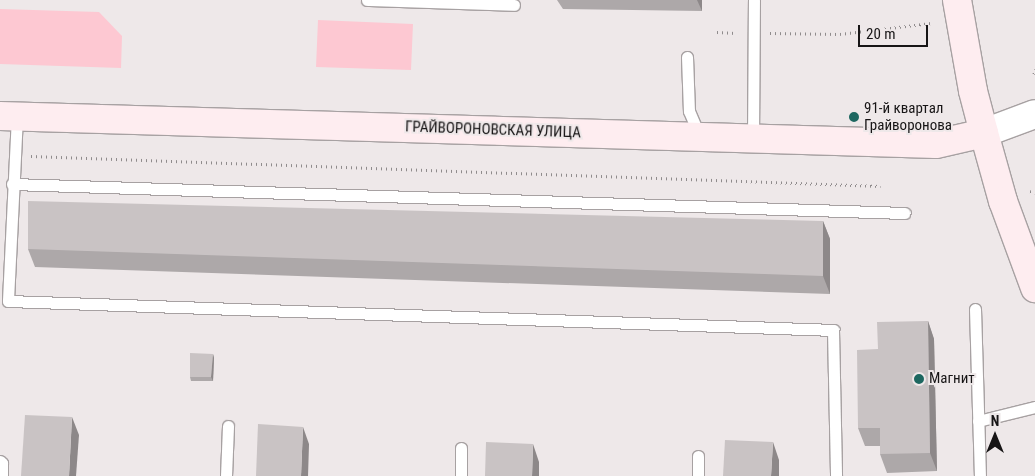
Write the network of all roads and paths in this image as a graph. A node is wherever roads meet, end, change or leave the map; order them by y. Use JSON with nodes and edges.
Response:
{"nodes":[{"id":1,"x":367,"y":0,"type":"edge"},
{"id":2,"x":754,"y":0,"type":"edge"},
{"id":3,"x":958,"y":0,"type":"edge"},
{"id":4,"x":514,"y":5,"type":"dead end"},
{"id":5,"x":932,"y":23,"type":"dead end"},
{"id":6,"x":717,"y":32,"type":"dead end"},
{"id":7,"x":754,"y":33,"type":"junction"},
{"id":8,"x":687,"y":58,"type":"dead end"},
{"id":9,"x":1035,"y":69,"type":"edge"},
{"id":10,"x":1034,"y":74,"type":"edge"},
{"id":11,"x":1035,"y":114,"type":"edge"},
{"id":12,"x":8,"y":116,"type":"edge"},
{"id":13,"x":984,"y":134,"type":"junction"},
{"id":14,"x":699,"y":135,"type":"junction"},
{"id":15,"x":753,"y":138,"type":"junction"},
{"id":16,"x":14,"y":155,"type":"junction"},
{"id":17,"x":12,"y":184,"type":"junction"},
{"id":18,"x":880,"y":186,"type":"dead end"},
{"id":19,"x":1030,"y":191,"type":"dead end"},
{"id":20,"x":1035,"y":193,"type":"edge"},
{"id":21,"x":905,"y":213,"type":"dead end"},
{"id":22,"x":1035,"y":288,"type":"edge"},
{"id":23,"x":975,"y":309,"type":"dead end"},
{"id":24,"x":1035,"y":407,"type":"edge"},
{"id":25,"x":978,"y":422,"type":"junction"},
{"id":26,"x":228,"y":426,"type":"dead end"},
{"id":27,"x":461,"y":448,"type":"dead end"},
{"id":28,"x":698,"y":456,"type":"dead end"},
{"id":29,"x":0,"y":461,"type":"edge"},
{"id":30,"x":2,"y":476,"type":"edge"},
{"id":31,"x":226,"y":476,"type":"edge"},
{"id":32,"x":461,"y":476,"type":"edge"},
{"id":33,"x":698,"y":476,"type":"edge"},
{"id":34,"x":836,"y":476,"type":"edge"},
{"id":35,"x":980,"y":476,"type":"edge"}],
"edges":[{"from":1,"to":4,"type":"lane"},
{"from":2,"to":7,"type":"lane"},
{"from":3,"to":13,"type":"main road"},
{"from":5,"to":7,"type":"path"},
{"from":6,"to":7,"type":"path"},
{"from":7,"to":15,"type":"lane"},
{"from":8,"to":14,"type":"lane"},
{"from":9,"to":10,"type":"path"},
{"from":11,"to":13,"type":"street"},
{"from":12,"to":14,"type":"main road","name":"ГРАЙВОРОНОВСКАЯ УЛИЦА"},
{"from":12,"to":16,"type":"lane"},
{"from":13,"to":15,"type":"main road","name":"ГРАЙВОРОНОВСКАЯ УЛИЦА"},
{"from":13,"to":22,"type":"main road"},
{"from":14,"to":15,"type":"main road","name":"ГРАЙВОРОНОВСКАЯ УЛИЦА"},
{"from":16,"to":17,"type":"lane"},
{"from":16,"to":18,"type":"path"},
{"from":17,"to":21,"type":"lane"},
{"from":17,"to":34,"type":"lane"},
{"from":19,"to":20,"type":"path"},
{"from":23,"to":25,"type":"lane"},
{"from":24,"to":25,"type":"lane"},
{"from":25,"to":35,"type":"lane"},
{"from":26,"to":31,"type":"lane"},
{"from":27,"to":32,"type":"lane"},
{"from":28,"to":33,"type":"lane"},
{"from":29,"to":30,"type":"lane"}]}
